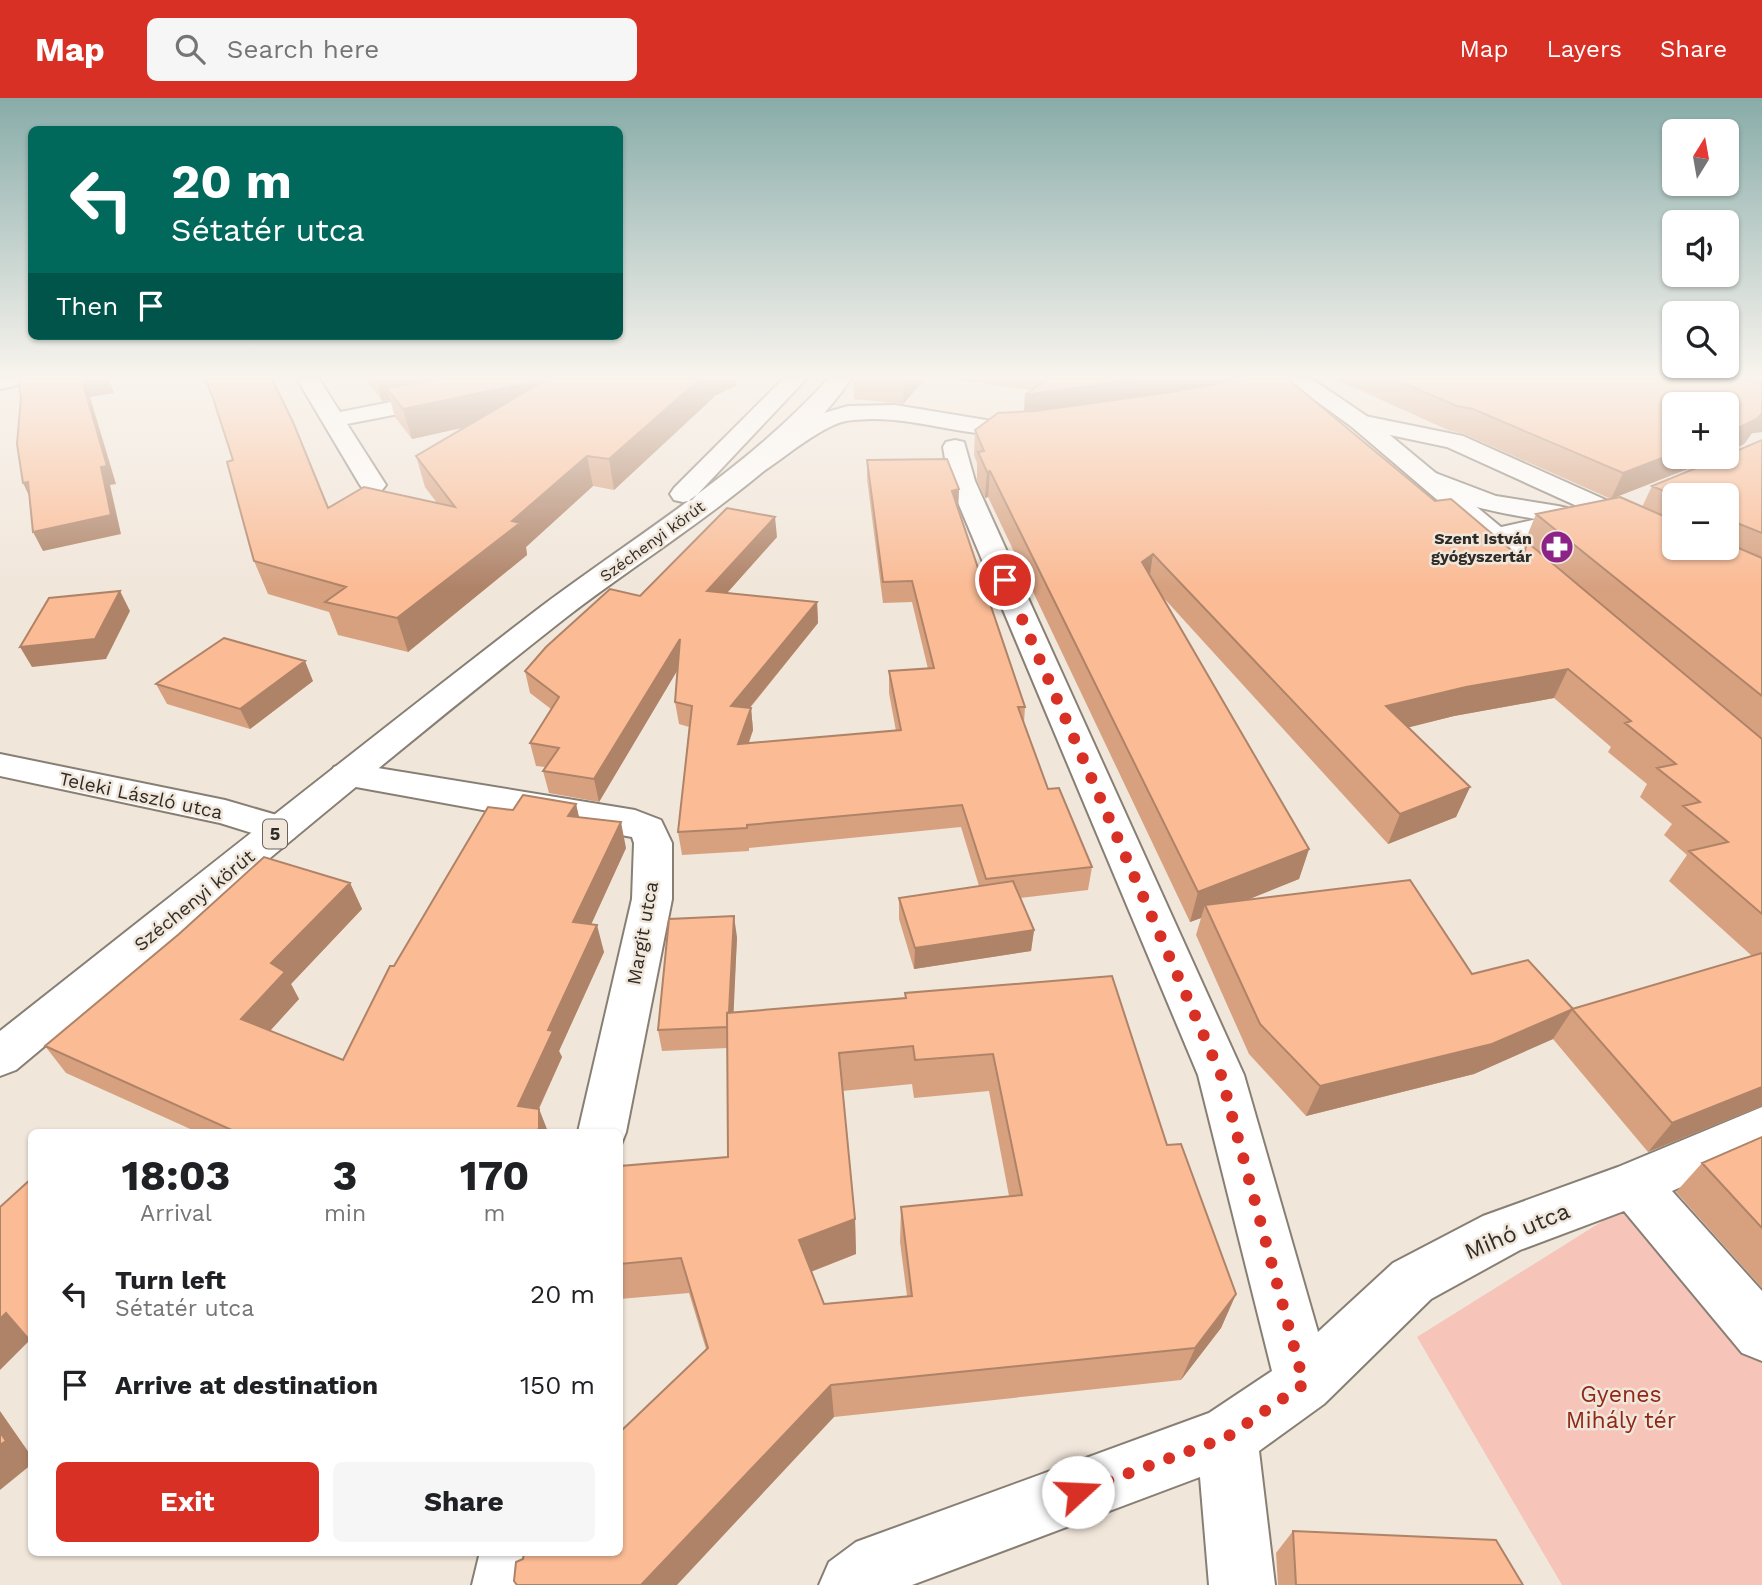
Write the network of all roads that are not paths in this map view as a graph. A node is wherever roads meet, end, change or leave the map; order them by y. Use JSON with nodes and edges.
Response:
{"nodes":[{"id":1,"x":350,"y":448,"type":"edge"},
{"id":2,"x":726,"y":448,"type":"edge"},
{"id":3,"x":772,"y":448,"type":"edge"},
{"id":4,"x":782,"y":448,"type":"edge"},
{"id":5,"x":970,"y":448,"type":"edge"},
{"id":6,"x":1392,"y":448,"type":"edge"},
{"id":7,"x":1469,"y":448,"type":"edge"},
{"id":8,"x":753,"y":467,"type":"junction"},
{"id":9,"x":1429,"y":479,"type":"junction"},
{"id":10,"x":373,"y":485,"type":"dead end"},
{"id":11,"x":1646,"y":498,"type":"edge"},
{"id":12,"x":1601,"y":514,"type":"junction"},
{"id":13,"x":1498,"y":536,"type":"junction"},
{"id":14,"x":1662,"y":536,"type":"edge"},
{"id":15,"x":552,"y":613,"type":"junction"},
{"id":16,"x":1588,"y":614,"type":"edge"},
{"id":17,"x":0,"y":765,"type":"edge"},
{"id":18,"x":347,"y":775,"type":"junction"},
{"id":19,"x":281,"y":829,"type":"junction"},
{"id":20,"x":0,"y":1057,"type":"edge"},
{"id":21,"x":1762,"y":1128,"type":"edge"},
{"id":22,"x":603,"y":1129,"type":"edge"},
{"id":23,"x":1633,"y":1184,"type":"junction"},
{"id":24,"x":1762,"y":1333,"type":"edge"},
{"id":25,"x":1304,"y":1384,"type":"junction"},
{"id":26,"x":1227,"y":1437,"type":"junction"},
{"id":27,"x":511,"y":1556,"type":"edge"},
{"id":28,"x":505,"y":1585,"type":"edge"},
{"id":29,"x":852,"y":1585,"type":"edge"},
{"id":30,"x":1242,"y":1585,"type":"edge"}],
"edges":[{"from":1,"to":10,"type":"street"},
{"from":2,"to":15,"type":"street","name":"Széchenyi körút","number":"5"},
{"from":3,"to":8,"type":"street","name":"Széchenyi körút","number":"5"},
{"from":4,"to":8,"type":"street"},
{"from":5,"to":25,"type":"street"},
{"from":6,"to":9,"type":"street"},
{"from":7,"to":12,"type":"street"},
{"from":8,"to":15,"type":"street","name":"Széchenyi körút","number":"5"},
{"from":9,"to":12,"type":"street"},
{"from":9,"to":13,"type":"street"},
{"from":11,"to":12,"type":"street"},
{"from":12,"to":13,"type":"street"},
{"from":12,"to":14,"type":"street"},
{"from":13,"to":16,"type":"street"},
{"from":15,"to":18,"type":"street","name":"Széchenyi körút","number":"5"},
{"from":17,"to":19,"type":"street","name":"Teleki László utca"},
{"from":18,"to":19,"type":"street","name":"Széchenyi körút","number":"5"},
{"from":18,"to":22,"type":"street","name":"Margit utca"},
{"from":19,"to":20,"type":"street","name":"Széchenyi körút","number":"5"},
{"from":21,"to":23,"type":"street","name":"Mihó utca"},
{"from":23,"to":24,"type":"street"},
{"from":23,"to":25,"type":"street","name":"Mihó utca"},
{"from":25,"to":26,"type":"street","name":"Mihó utca"},
{"from":26,"to":29,"type":"street","name":"Mihó utca"},
{"from":26,"to":30,"type":"street"},
{"from":27,"to":28,"type":"street"}]}
